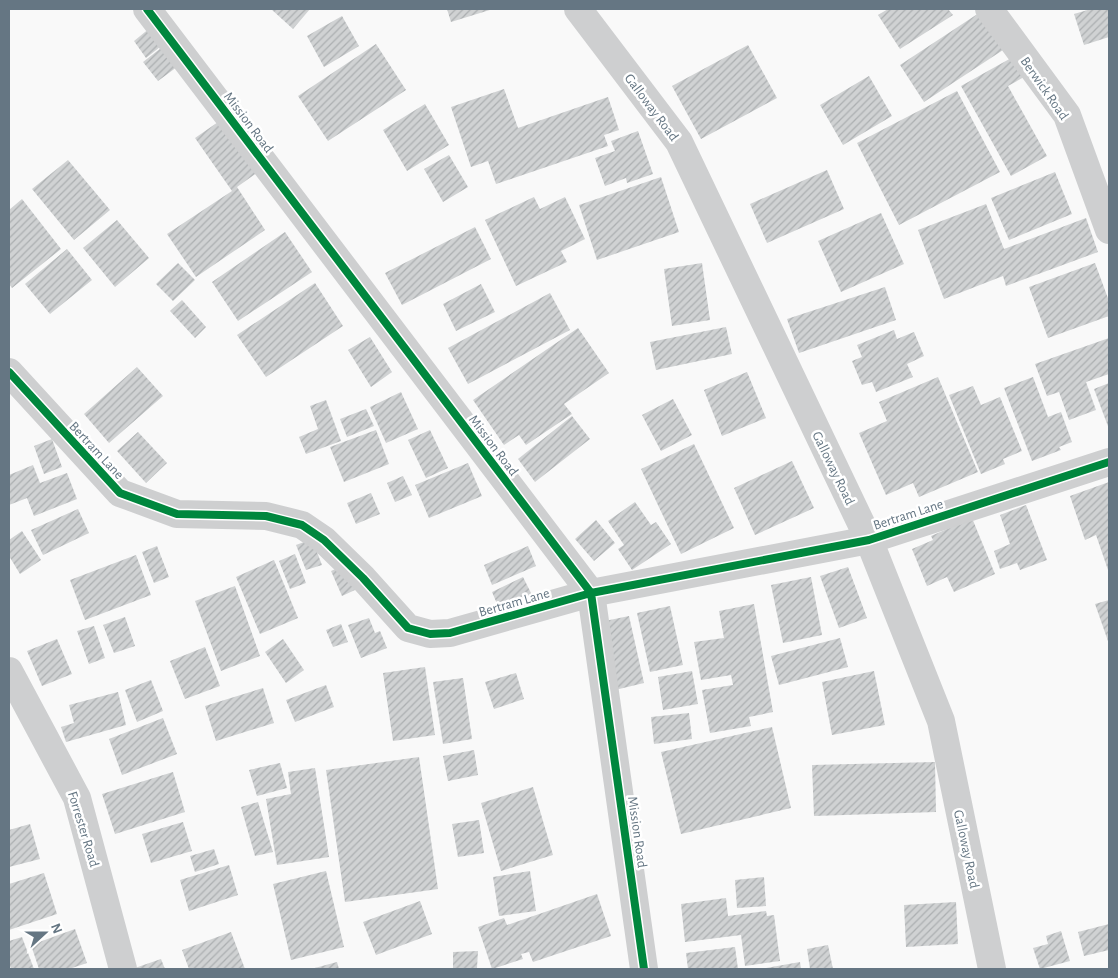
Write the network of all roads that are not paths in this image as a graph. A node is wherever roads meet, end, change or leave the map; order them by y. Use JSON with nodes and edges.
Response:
{"nodes":[{"id":1,"x":147,"y":9,"type":"edge"},
{"id":2,"x":578,"y":9,"type":"edge"},
{"id":3,"x":989,"y":9,"type":"edge"},
{"id":4,"x":1109,"y":230,"type":"edge"},
{"id":5,"x":9,"y":372,"type":"edge"},
{"id":6,"x":1109,"y":462,"type":"edge"},
{"id":7,"x":869,"y":540,"type":"junction"},
{"id":8,"x":592,"y":593,"type":"junction"},
{"id":9,"x":9,"y":671,"type":"edge"},
{"id":10,"x":122,"y":969,"type":"edge"},
{"id":11,"x":644,"y":969,"type":"edge"},
{"id":12,"x":992,"y":969,"type":"edge"}],
"edges":[{"from":1,"to":8,"type":"street","name":"Mission Road"},
{"from":2,"to":7,"type":"street","name":"Galloway Road"},
{"from":3,"to":4,"type":"street","name":"Berwick Road"},
{"from":5,"to":8,"type":"street","name":"Bertram Lane"},
{"from":6,"to":7,"type":"street","name":"Bertram Lane"},
{"from":7,"to":8,"type":"street","name":"Bertram Lane"},
{"from":7,"to":12,"type":"street","name":"Galloway Road"},
{"from":8,"to":11,"type":"street","name":"Mission Road"},
{"from":9,"to":10,"type":"street","name":"Forrester Road"}]}
